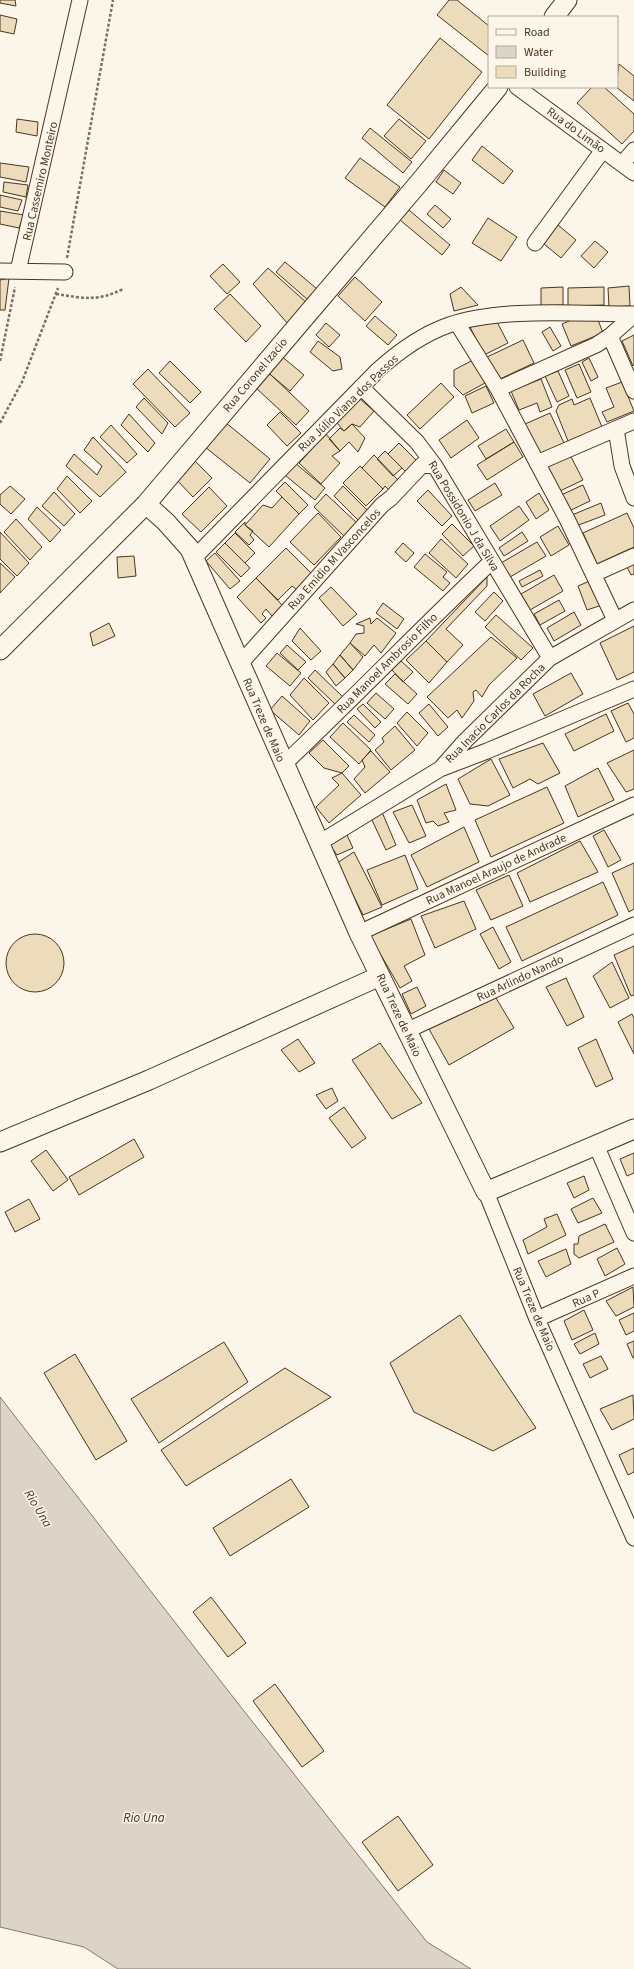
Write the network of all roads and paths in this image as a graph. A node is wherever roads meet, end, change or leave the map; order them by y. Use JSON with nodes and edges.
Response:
{"nodes":[{"id":1,"x":80,"y":0,"type":"edge"},
{"id":2,"x":113,"y":0,"type":"edge"},
{"id":3,"x":567,"y":0,"type":"edge"},
{"id":4,"x":555,"y":16,"type":"edge"},
{"id":5,"x":497,"y":88,"type":"edge"},
{"id":6,"x":518,"y":88,"type":"edge"},
{"id":7,"x":603,"y":150,"type":"junction"},
{"id":8,"x":634,"y":150,"type":"edge"},
{"id":9,"x":628,"y":169,"type":"edge"},
{"id":10,"x":535,"y":243,"type":"dead end"},
{"id":11,"x":0,"y":270,"type":"edge"},
{"id":12,"x":18,"y":271,"type":"junction"},
{"id":13,"x":65,"y":272,"type":"junction"},
{"id":14,"x":123,"y":289,"type":"dead end"},
{"id":15,"x":56,"y":294,"type":"junction"},
{"id":16,"x":634,"y":315,"type":"edge"},
{"id":17,"x":457,"y":323,"type":"junction"},
{"id":18,"x":610,"y":336,"type":"junction"},
{"id":19,"x":0,"y":361,"type":"edge"},
{"id":20,"x":361,"y":387,"type":"junction"},
{"id":21,"x":498,"y":389,"type":"junction"},
{"id":22,"x":634,"y":391,"type":"edge"},
{"id":23,"x":634,"y":421,"type":"edge"},
{"id":24,"x":0,"y":423,"type":"edge"},
{"id":25,"x":616,"y":429,"type":"junction"},
{"id":26,"x":537,"y":463,"type":"junction"},
{"id":27,"x":628,"y":463,"type":"edge"},
{"id":28,"x":435,"y":466,"type":"junction"},
{"id":29,"x":634,"y":498,"type":"edge"},
{"id":30,"x":146,"y":504,"type":"junction"},
{"id":31,"x":634,"y":556,"type":"edge"},
{"id":32,"x":193,"y":559,"type":"junction"},
{"id":33,"x":491,"y":562,"type":"junction"},
{"id":34,"x":594,"y":574,"type":"junction"},
{"id":35,"x":634,"y":610,"type":"edge"},
{"id":36,"x":616,"y":620,"type":"junction"},
{"id":37,"x":0,"y":650,"type":"edge"},
{"id":38,"x":550,"y":658,"type":"junction"},
{"id":39,"x":240,"y":664,"type":"junction"},
{"id":40,"x":634,"y":689,"type":"edge"},
{"id":41,"x":283,"y":765,"type":"junction"},
{"id":42,"x":440,"y":769,"type":"junction"},
{"id":43,"x":634,"y":805,"type":"edge"},
{"id":44,"x":319,"y":843,"type":"junction"},
{"id":45,"x":634,"y":926,"type":"edge"},
{"id":46,"x":359,"y":933,"type":"junction"},
{"id":47,"x":380,"y":976,"type":"junction"},
{"id":48,"x":406,"y":1031,"type":"junction"},
{"id":49,"x":634,"y":1129,"type":"edge"},
{"id":50,"x":0,"y":1142,"type":"edge"},
{"id":51,"x":596,"y":1145,"type":"junction"},
{"id":52,"x":486,"y":1192,"type":"junction"},
{"id":53,"x":634,"y":1233,"type":"edge"},
{"id":54,"x":634,"y":1276,"type":"edge"},
{"id":55,"x":538,"y":1319,"type":"junction"},
{"id":56,"x":634,"y":1538,"type":"edge"}],
"edges":[{"from":1,"to":12,"type":"street","name":"Rua Cassemiro Monteiro"},
{"from":2,"to":13,"type":"path"},
{"from":3,"to":4,"type":"street"},
{"from":5,"to":30,"type":"street","name":"Rua Coronel Izacio"},
{"from":6,"to":7,"type":"street","name":"Rua do Limão"},
{"from":7,"to":9,"type":"street","name":"Rua do Limão"},
{"from":7,"to":10,"type":"street"},
{"from":8,"to":9,"type":"street"},
{"from":11,"to":12,"type":"street"},
{"from":12,"to":13,"type":"street"},
{"from":12,"to":19,"type":"path"},
{"from":13,"to":15,"type":"path"},
{"from":14,"to":15,"type":"path"},
{"from":15,"to":24,"type":"path"},
{"from":16,"to":17,"type":"street","name":"Rua Júlio Viana dos Passos"},
{"from":16,"to":18,"type":"street"},
{"from":17,"to":20,"type":"street","name":"Rua Júlio Viana dos Passos"},
{"from":17,"to":21,"type":"street"},
{"from":18,"to":21,"type":"street"},
{"from":18,"to":22,"type":"street"},
{"from":20,"to":28,"type":"street","name":"Rua Possidonio J da Silva"},
{"from":20,"to":32,"type":"street","name":"Rua Júlio Viana dos Passos"},
{"from":21,"to":26,"type":"street"},
{"from":23,"to":25,"type":"street"},
{"from":25,"to":26,"type":"street"},
{"from":25,"to":27,"type":"street"},
{"from":26,"to":34,"type":"street"},
{"from":27,"to":29,"type":"street"},
{"from":28,"to":33,"type":"street","name":"Rua Possidonio J da Silva"},
{"from":28,"to":39,"type":"street","name":"Rua Emidio M Vasconcelos"},
{"from":30,"to":32,"type":"street","name":"Rua Treze de Maio"},
{"from":30,"to":37,"type":"street","name":"Rua Coronel Izacio"},
{"from":31,"to":34,"type":"street"},
{"from":32,"to":39,"type":"street","name":"Rua Treze de Maio"},
{"from":33,"to":38,"type":"street","name":"Rua Possidonio J da Silva"},
{"from":33,"to":41,"type":"street","name":"Rua Manoel Ambrosio Filho"},
{"from":34,"to":36,"type":"street"},
{"from":35,"to":36,"type":"street","name":"Rua Inacio Carlos da Rocha"},
{"from":36,"to":38,"type":"street","name":"Rua Inacio Carlos da Rocha"},
{"from":38,"to":42,"type":"street","name":"Rua Inacio Carlos da Rocha"},
{"from":39,"to":41,"type":"street","name":"Rua Treze de Maio"},
{"from":40,"to":42,"type":"street","name":"Rua Inacio Carlos da Rocha"},
{"from":41,"to":44,"type":"street","name":"Rua Treze de Maio"},
{"from":42,"to":44,"type":"street","name":"Rua Inacio Carlos da Rocha"},
{"from":43,"to":46,"type":"street","name":"Rua Manoel Araujo de Andrade"},
{"from":44,"to":46,"type":"street","name":"Rua Treze de Maio"},
{"from":45,"to":48,"type":"street","name":"Rua Arlindo Nando"},
{"from":46,"to":47,"type":"street","name":"Rua Treze de Maio"},
{"from":47,"to":48,"type":"street","name":"Rua Treze de Maio"},
{"from":47,"to":50,"type":"street"},
{"from":48,"to":52,"type":"street","name":"Rua Treze de Maio"},
{"from":49,"to":51,"type":"street"},
{"from":51,"to":52,"type":"street"},
{"from":51,"to":53,"type":"street"},
{"from":52,"to":55,"type":"street","name":"Rua Treze de Maio"},
{"from":54,"to":55,"type":"street","name":"Rua P"},
{"from":55,"to":56,"type":"street","name":"Rua Treze de Maio"}]}
